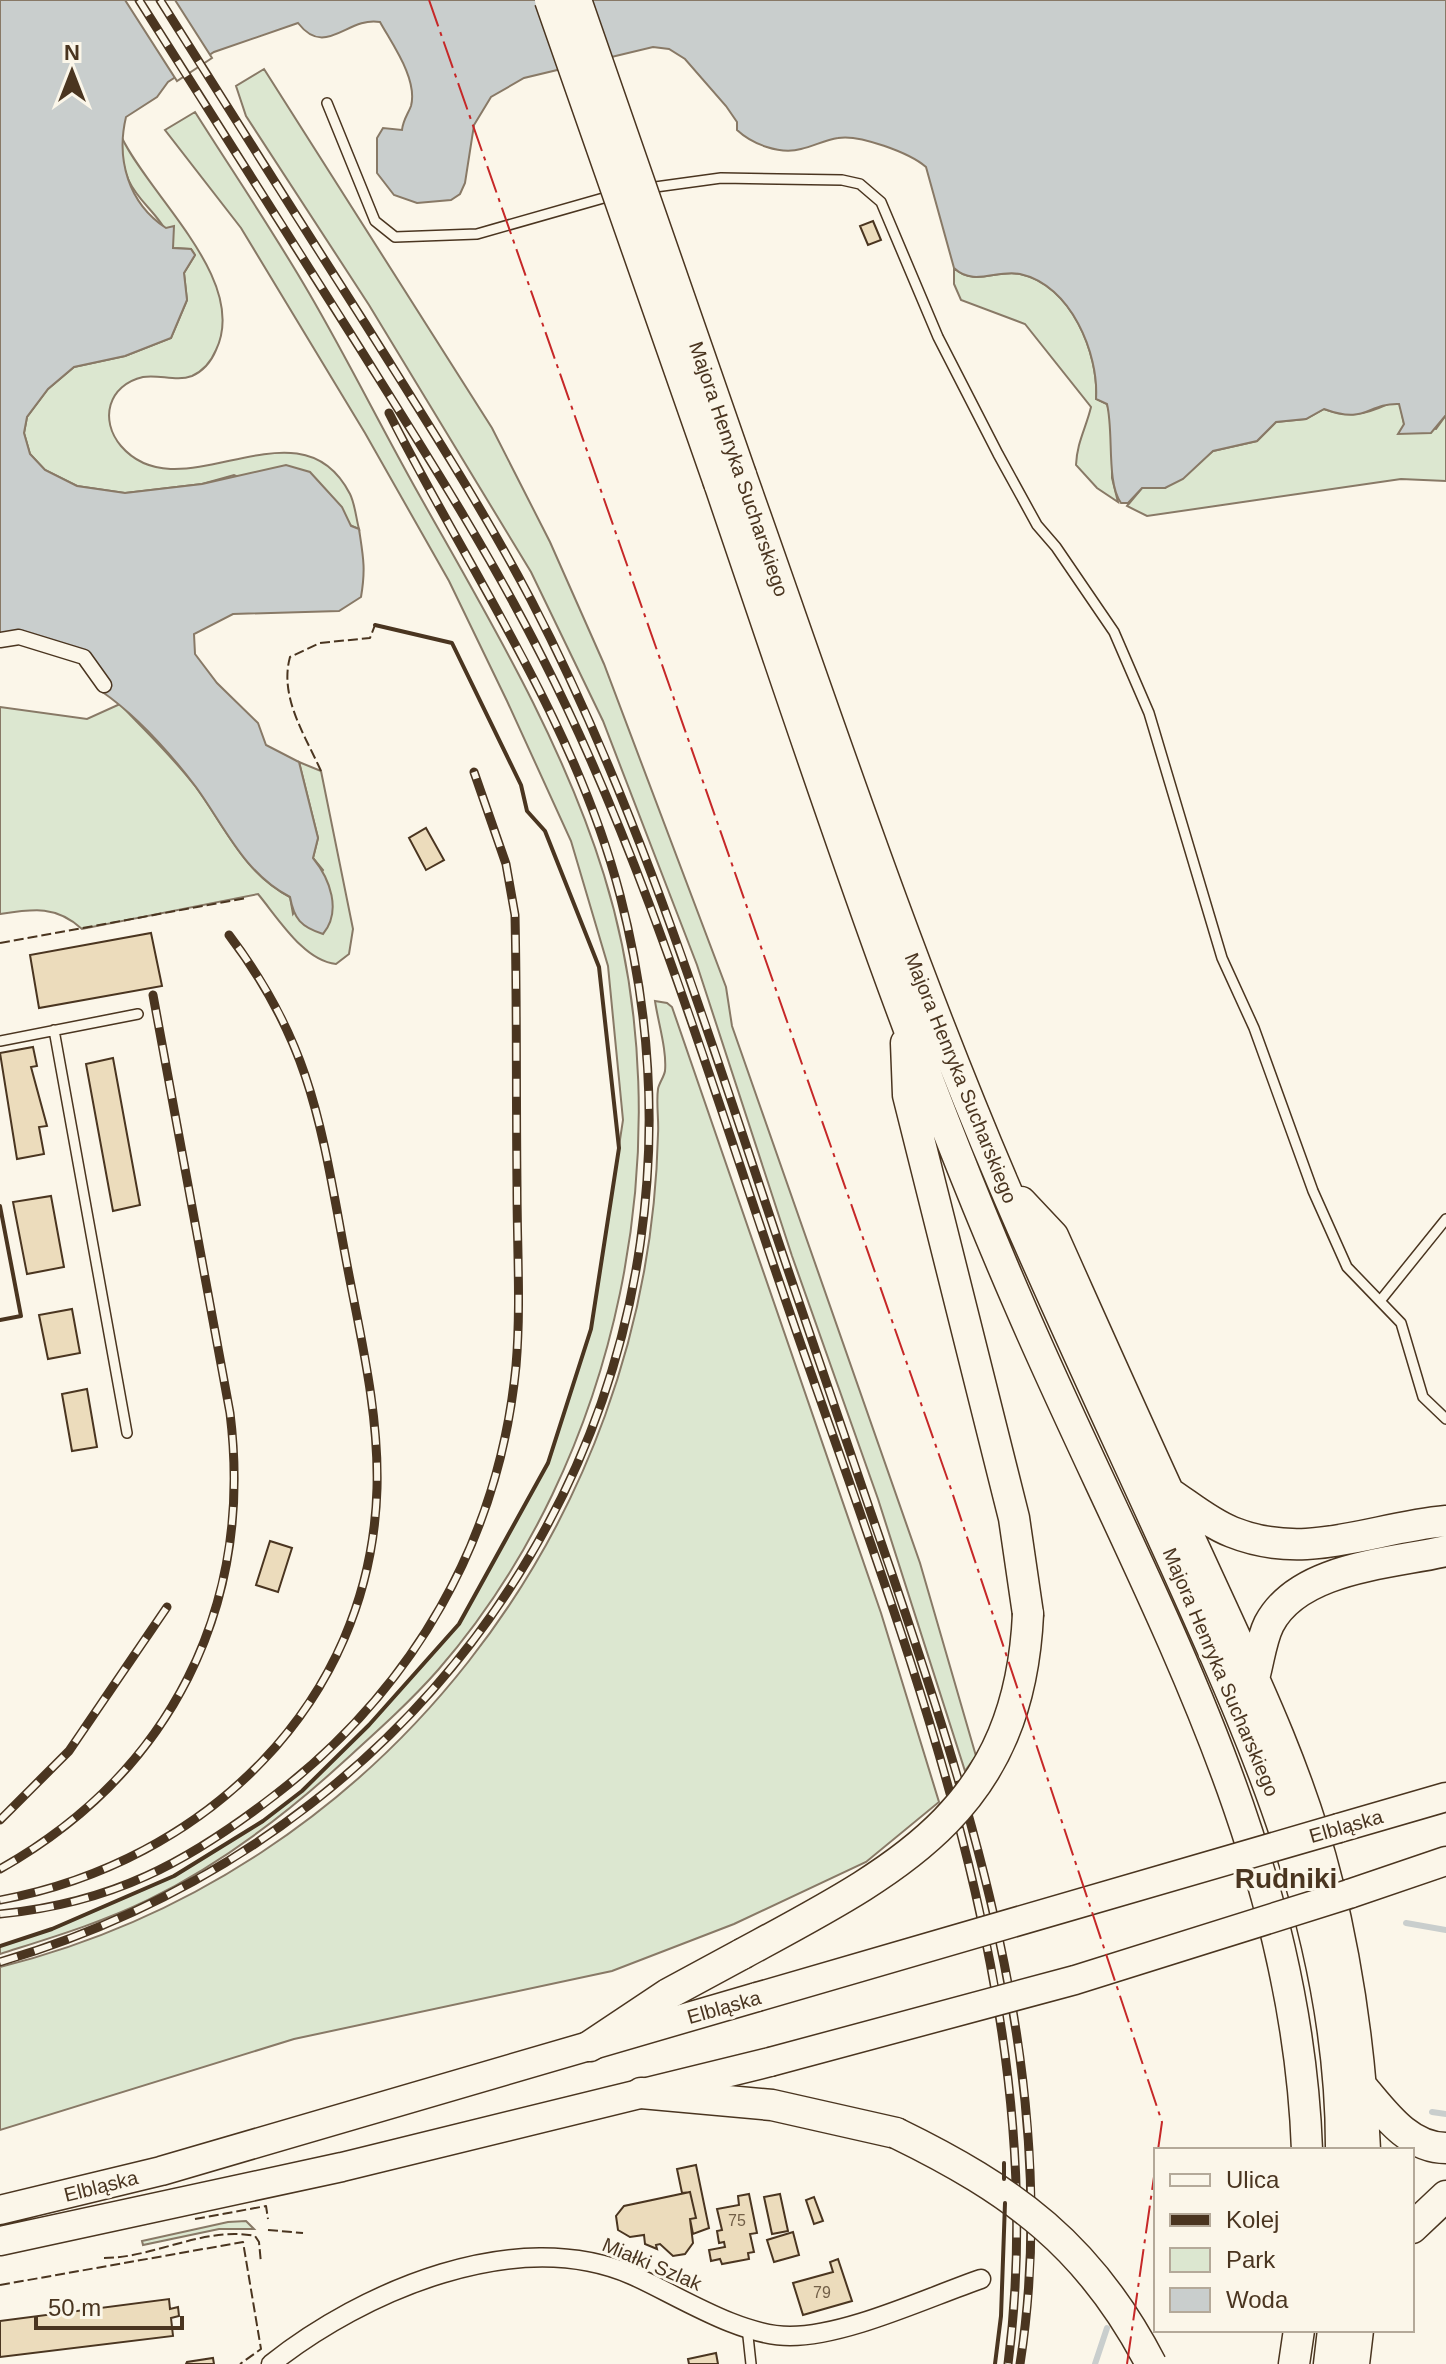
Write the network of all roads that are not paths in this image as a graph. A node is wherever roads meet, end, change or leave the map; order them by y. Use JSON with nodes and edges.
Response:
{"nodes":[{"id":1,"x":550,"y":0,"type":"edge"},
{"id":2,"x":576,"y":0,"type":"edge"},
{"id":3,"x":327,"y":103,"type":"dead end"},
{"id":4,"x":730,"y":479,"type":"junction"},
{"id":5,"x":0,"y":640,"type":"edge"},
{"id":6,"x":104,"y":685,"type":"dead end"},
{"id":7,"x":138,"y":1014,"type":"dead end"},
{"id":8,"x":904,"y":1014,"type":"junction"},
{"id":9,"x":54,"y":1030,"type":"junction"},
{"id":10,"x":0,"y":1041,"type":"edge"},
{"id":11,"x":1003,"y":1183,"type":"junction"},
{"id":12,"x":1446,"y":1219,"type":"edge"},
{"id":13,"x":1380,"y":1301,"type":"junction"},
{"id":14,"x":1446,"y":1419,"type":"edge"},
{"id":15,"x":127,"y":1433,"type":"dead end"},
{"id":16,"x":1168,"y":1492,"type":"junction"},
{"id":17,"x":1446,"y":1521,"type":"edge"},
{"id":18,"x":1446,"y":1551,"type":"edge"},
{"id":19,"x":1254,"y":1678,"type":"junction"},
{"id":20,"x":1446,"y":1797,"type":"edge"},
{"id":21,"x":1446,"y":1861,"type":"edge"},
{"id":22,"x":590,"y":2046,"type":"junction"},
{"id":23,"x":1363,"y":2088,"type":"junction"},
{"id":24,"x":641,"y":2093,"type":"junction"},
{"id":25,"x":1307,"y":2148,"type":"edge"},
{"id":26,"x":1341,"y":2148,"type":"edge"},
{"id":27,"x":1365,"y":2148,"type":"edge"},
{"id":28,"x":1446,"y":2148,"type":"edge"},
{"id":29,"x":1446,"y":2196,"type":"edge"},
{"id":30,"x":3,"y":2205,"type":"edge"},
{"id":31,"x":1414,"y":2226,"type":"edge"},
{"id":32,"x":0,"y":2241,"type":"edge"},
{"id":33,"x":981,"y":2279,"type":"dead end"},
{"id":34,"x":747,"y":2327,"type":"junction"},
{"id":35,"x":1299,"y":2332,"type":"edge"},
{"id":36,"x":1333,"y":2332,"type":"edge"},
{"id":37,"x":1358,"y":2332,"type":"edge"},
{"id":38,"x":271,"y":2364,"type":"edge"},
{"id":39,"x":751,"y":2364,"type":"edge"},
{"id":40,"x":1151,"y":2364,"type":"edge"},
{"id":41,"x":1294,"y":2364,"type":"edge"},
{"id":42,"x":1329,"y":2364,"type":"edge"},
{"id":43,"x":1354,"y":2364,"type":"edge"}],
"edges":[{"from":1,"to":4,"type":"highway","name":"Majora Henryka Sucharskiego","bridge":true},
{"from":2,"to":4,"type":"highway","name":"Majora Henryka Sucharskiego","bridge":true},
{"from":3,"to":13,"type":"lane"},
{"from":4,"to":8,"type":"highway","name":"Majora Henryka Sucharskiego"},
{"from":4,"to":11,"type":"highway","name":"Majora Henryka Sucharskiego"},
{"from":5,"to":6,"type":"street"},
{"from":7,"to":9,"type":"lane"},
{"from":8,"to":22,"type":"highway","bridge":true},
{"from":8,"to":25,"type":"highway","name":"Majora Henryka Sucharskiego"},
{"from":9,"to":10,"type":"lane"},
{"from":9,"to":15,"type":"lane"},
{"from":11,"to":16,"type":"highway"},
{"from":11,"to":26,"type":"highway","name":"Majora Henryka Sucharskiego"},
{"from":12,"to":13,"type":"lane"},
{"from":13,"to":14,"type":"lane"},
{"from":16,"to":17,"type":"highway"},
{"from":16,"to":19,"type":"highway"},
{"from":18,"to":19,"type":"highway"},
{"from":19,"to":23,"type":"highway"},
{"from":20,"to":22,"type":"main road","name":"Elbląska","bridge":true},
{"from":21,"to":24,"type":"main road","name":"Elbląska","bridge":true},
{"from":22,"to":30,"type":"main road","name":"Elbląska"},
{"from":23,"to":27,"type":"highway"},
{"from":23,"to":28,"type":"highway"},
{"from":24,"to":32,"type":"main road","name":"Elbląska"},
{"from":24,"to":40,"type":"highway","bridge":true},
{"from":29,"to":31,"type":"highway"},
{"from":33,"to":34,"type":"street","name":"Miałki Szlak"},
{"from":34,"to":38,"type":"street","name":"Miałki Szlak"},
{"from":34,"to":39,"type":"lane"},
{"from":35,"to":41,"type":"highway"},
{"from":36,"to":42,"type":"highway"},
{"from":37,"to":43,"type":"highway"}]}
